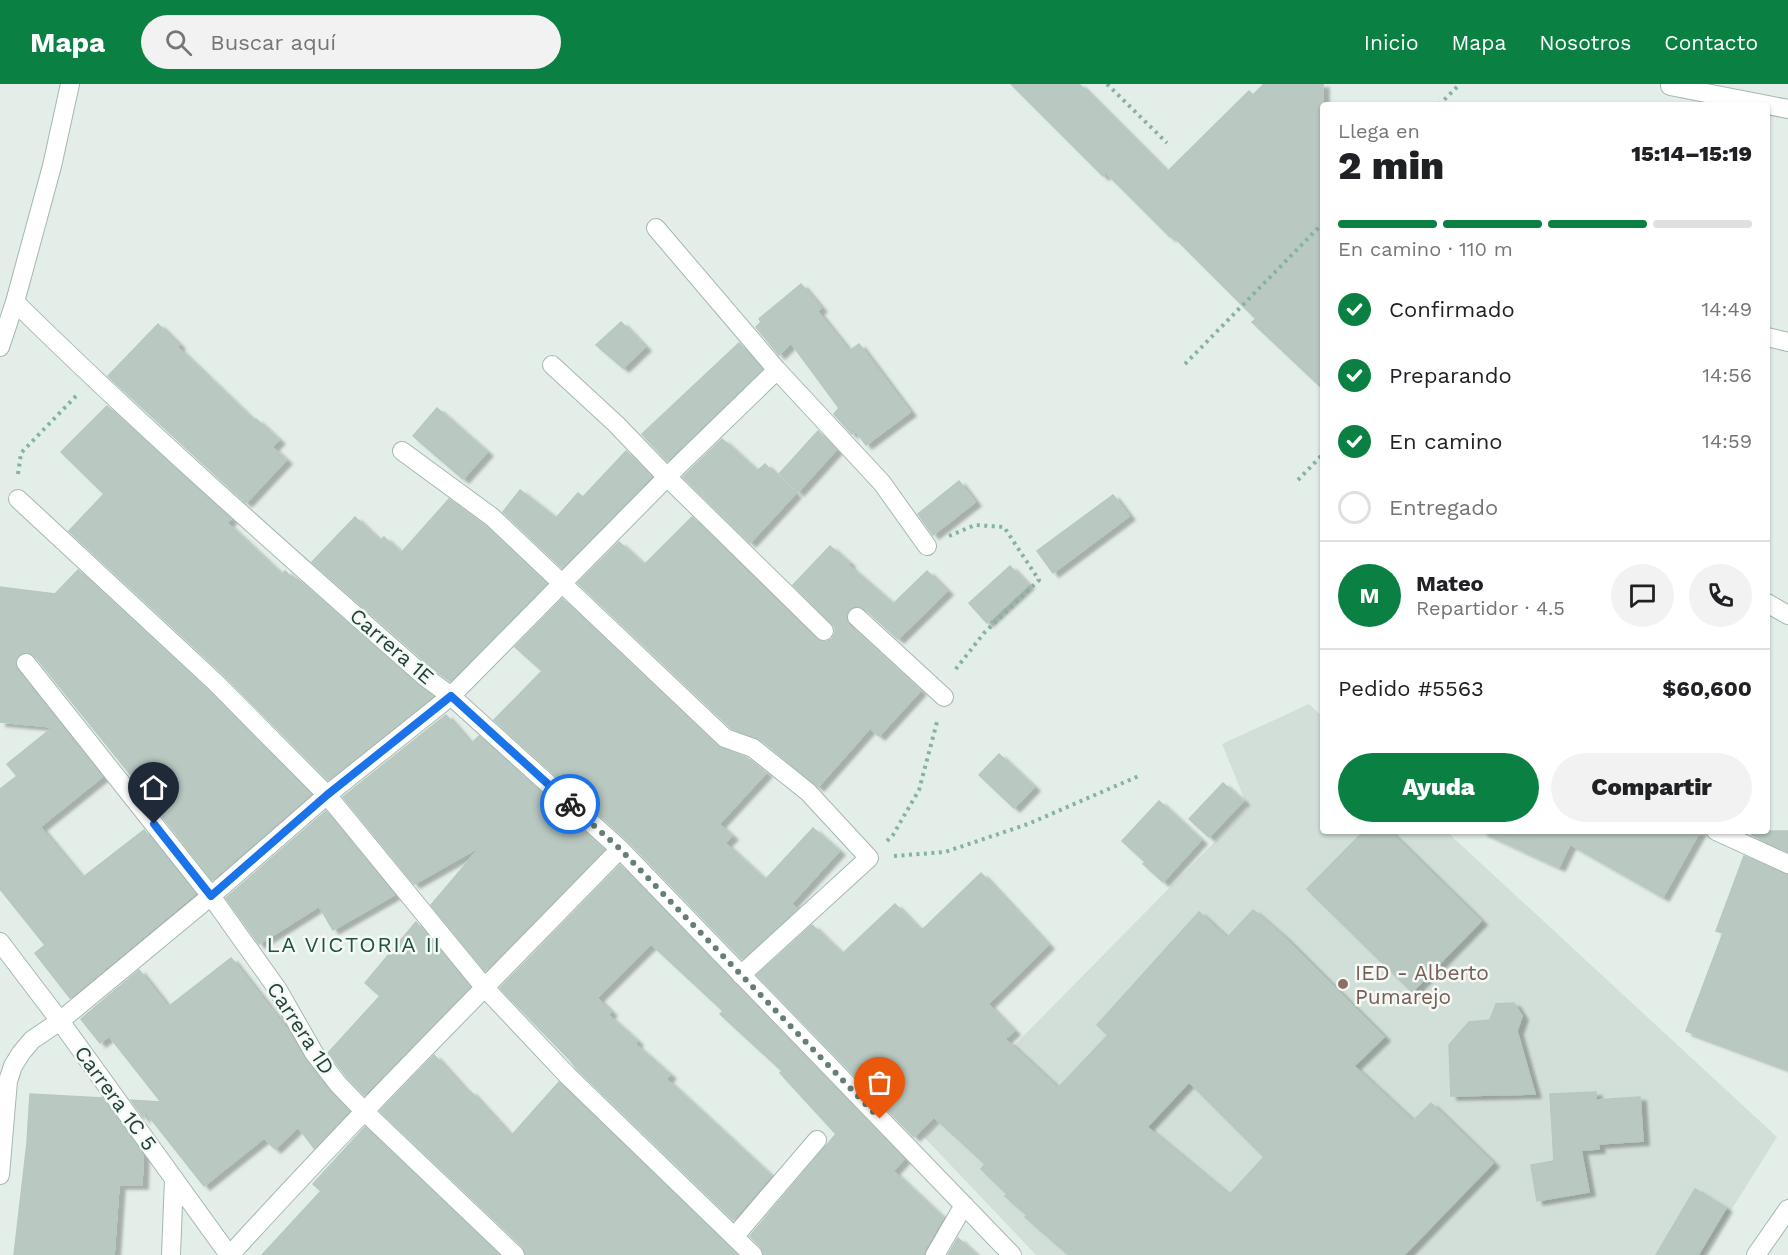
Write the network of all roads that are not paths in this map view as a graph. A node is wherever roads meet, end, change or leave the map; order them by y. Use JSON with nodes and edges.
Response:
{"nodes":[{"id":1,"x":70,"y":84,"type":"edge"},
{"id":2,"x":1670,"y":86,"type":"dead end"},
{"id":3,"x":1752,"y":102,"type":"edge"},
{"id":4,"x":1770,"y":105,"type":"edge"},
{"id":5,"x":1788,"y":109,"type":"edge"},
{"id":6,"x":656,"y":228,"type":"dead end"},
{"id":7,"x":15,"y":302,"type":"junction"},
{"id":8,"x":1770,"y":338,"type":"edge"},
{"id":9,"x":1788,"y":342,"type":"edge"},
{"id":10,"x":0,"y":347,"type":"edge"},
{"id":11,"x":552,"y":366,"type":"dead end"},
{"id":12,"x":777,"y":370,"type":"junction"},
{"id":13,"x":402,"y":451,"type":"dead end"},
{"id":14,"x":667,"y":477,"type":"junction"},
{"id":15,"x":18,"y":499,"type":"road end"},
{"id":16,"x":927,"y":546,"type":"road end"},
{"id":17,"x":562,"y":583,"type":"junction"},
{"id":18,"x":1770,"y":605,"type":"edge"},
{"id":19,"x":1788,"y":615,"type":"edge"},
{"id":20,"x":857,"y":617,"type":"dead end"},
{"id":21,"x":824,"y":631,"type":"dead end"},
{"id":22,"x":26,"y":663,"type":"dead end"},
{"id":23,"x":451,"y":696,"type":"junction"},
{"id":24,"x":944,"y":697,"type":"road end"},
{"id":25,"x":327,"y":795,"type":"junction"},
{"id":26,"x":1723,"y":834,"type":"edge"},
{"id":27,"x":620,"y":849,"type":"junction"},
{"id":28,"x":1788,"y":864,"type":"edge"},
{"id":29,"x":211,"y":896,"type":"junction"},
{"id":30,"x":0,"y":942,"type":"edge"},
{"id":31,"x":741,"y":975,"type":"junction"},
{"id":32,"x":485,"y":988,"type":"junction"},
{"id":33,"x":60,"y":1021,"type":"junction"},
{"id":34,"x":364,"y":1111,"type":"junction"},
{"id":35,"x":817,"y":1140,"type":"dead end"},
{"id":36,"x":0,"y":1175,"type":"edge"},
{"id":37,"x":174,"y":1179,"type":"junction"},
{"id":38,"x":964,"y":1206,"type":"junction"},
{"id":39,"x":1788,"y":1209,"type":"edge"},
{"id":40,"x":734,"y":1237,"type":"junction"},
{"id":41,"x":171,"y":1255,"type":"edge"},
{"id":42,"x":229,"y":1255,"type":"edge"},
{"id":43,"x":515,"y":1255,"type":"edge"},
{"id":44,"x":753,"y":1255,"type":"edge"},
{"id":45,"x":935,"y":1255,"type":"edge"},
{"id":46,"x":1012,"y":1255,"type":"edge"},
{"id":47,"x":1756,"y":1255,"type":"edge"}],
"edges":[{"from":1,"to":7,"type":"street"},
{"from":2,"to":3,"type":"street"},
{"from":4,"to":5,"type":"street"},
{"from":6,"to":12,"type":"street"},
{"from":7,"to":10,"type":"street"},
{"from":7,"to":23,"type":"street","name":"Carrera 1E"},
{"from":8,"to":9,"type":"street"},
{"from":11,"to":14,"type":"street"},
{"from":12,"to":14,"type":"street"},
{"from":12,"to":16,"type":"street"},
{"from":13,"to":17,"type":"street"},
{"from":14,"to":17,"type":"street"},
{"from":14,"to":21,"type":"street"},
{"from":15,"to":25,"type":"street"},
{"from":17,"to":23,"type":"street"},
{"from":17,"to":31,"type":"street"},
{"from":18,"to":19,"type":"street"},
{"from":20,"to":24,"type":"street"},
{"from":22,"to":29,"type":"street","name":"Carrera 1D"},
{"from":23,"to":25,"type":"street"},
{"from":23,"to":27,"type":"street","name":"Carrera 1E"},
{"from":25,"to":29,"type":"street"},
{"from":25,"to":32,"type":"street"},
{"from":26,"to":28,"type":"street"},
{"from":27,"to":31,"type":"street","name":"Carrera 1E"},
{"from":27,"to":32,"type":"street"},
{"from":29,"to":33,"type":"street"},
{"from":29,"to":34,"type":"street","name":"Carrera 1D"},
{"from":30,"to":33,"type":"street","name":"Carrera 1C 5"},
{"from":31,"to":38,"type":"street","name":"Carrera 1E"},
{"from":32,"to":34,"type":"street"},
{"from":32,"to":40,"type":"street"},
{"from":33,"to":36,"type":"street"},
{"from":33,"to":37,"type":"street","name":"Carrera 1C 5"},
{"from":34,"to":42,"type":"street"},
{"from":34,"to":43,"type":"street","name":"Carrera 1D"},
{"from":35,"to":40,"type":"street"},
{"from":37,"to":41,"type":"street"},
{"from":37,"to":42,"type":"street","name":"Carrera 1C 5"},
{"from":38,"to":45,"type":"street"},
{"from":38,"to":46,"type":"street","name":"Carrera 1E"},
{"from":39,"to":47,"type":"street"},
{"from":40,"to":44,"type":"street"}]}
